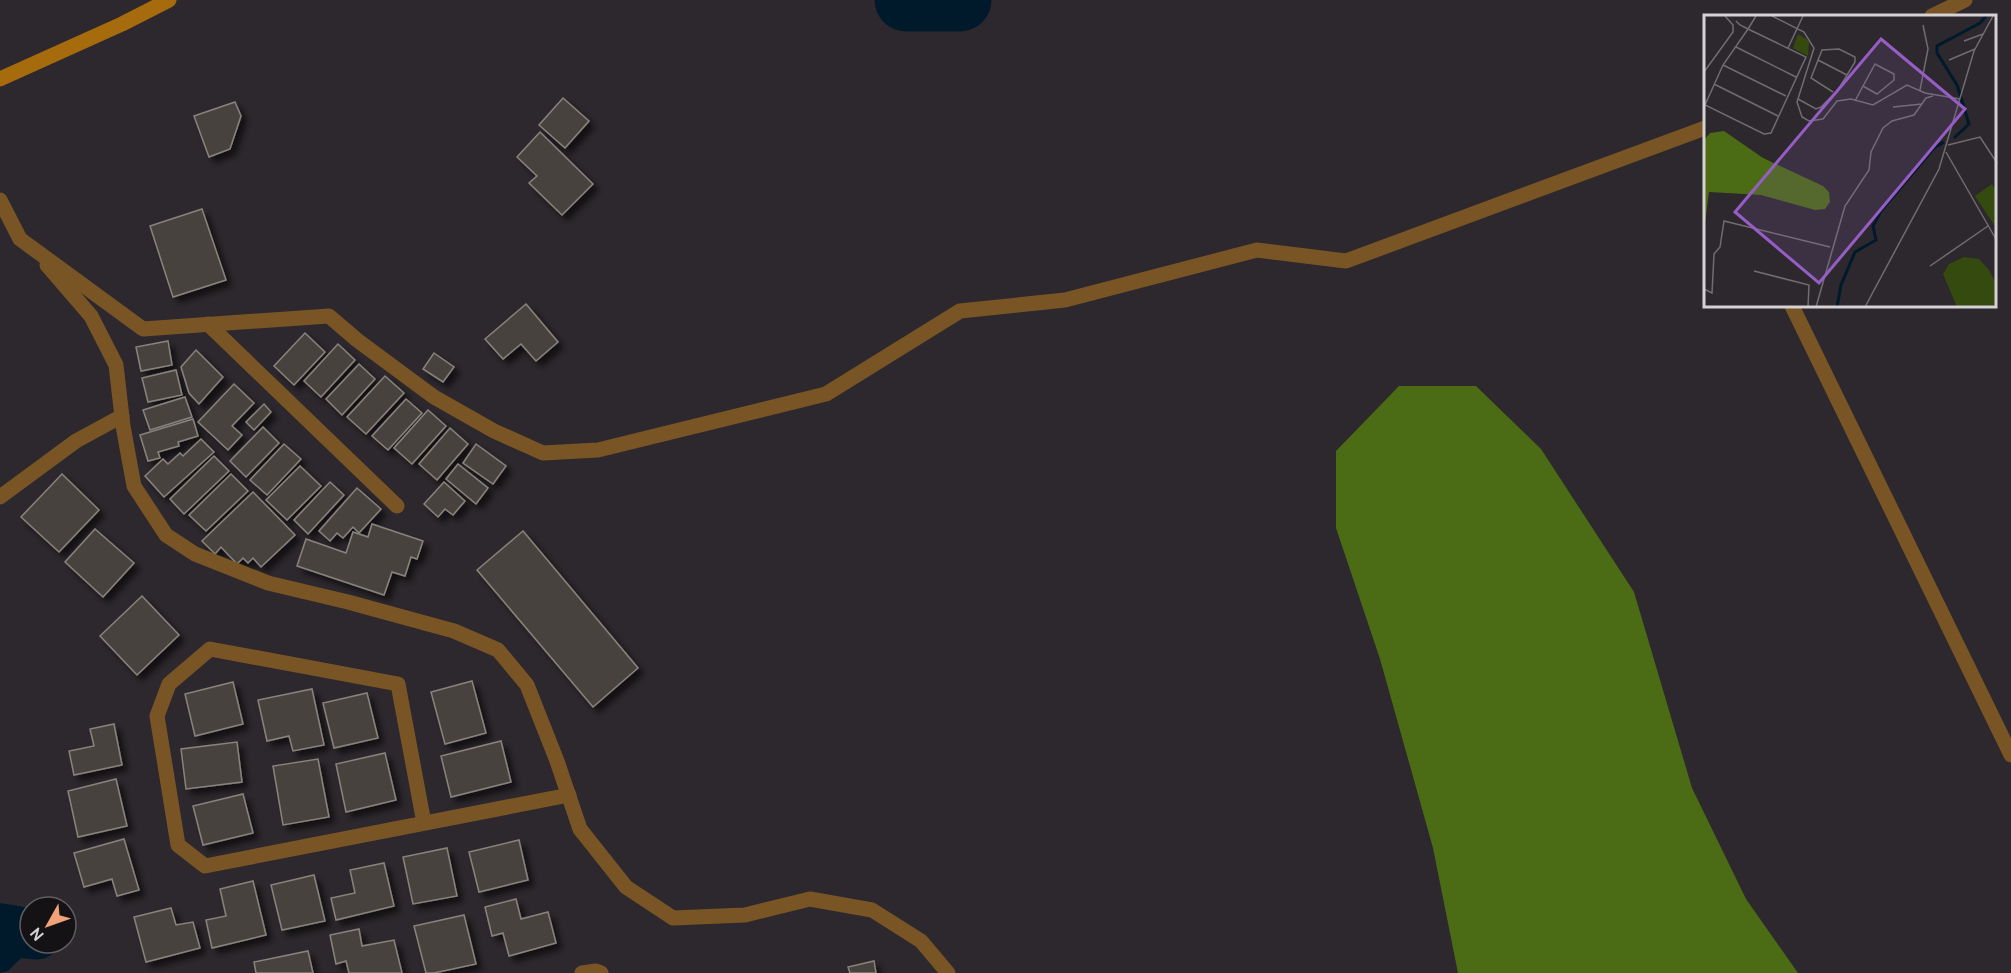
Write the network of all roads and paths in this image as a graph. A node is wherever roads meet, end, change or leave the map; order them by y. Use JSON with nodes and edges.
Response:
{"nodes":[{"id":1,"x":169,"y":0,"type":"edge"},
{"id":2,"x":1965,"y":0,"type":"edge"},
{"id":3,"x":1934,"y":15,"type":"edge"},
{"id":4,"x":0,"y":79,"type":"edge"},
{"id":5,"x":1704,"y":128,"type":"edge"},
{"id":6,"x":0,"y":200,"type":"edge"},
{"id":7,"x":30,"y":244,"type":"junction"},
{"id":8,"x":1793,"y":308,"type":"edge"},
{"id":9,"x":208,"y":324,"type":"junction"},
{"id":10,"x":122,"y":416,"type":"junction"},
{"id":11,"x":0,"y":497,"type":"edge"},
{"id":12,"x":397,"y":506,"type":"dead end"},
{"id":13,"x":2011,"y":755,"type":"edge"},
{"id":14,"x":569,"y":795,"type":"junction"},
{"id":15,"x":424,"y":823,"type":"junction"},
{"id":16,"x":582,"y":973,"type":"edge"},
{"id":17,"x":601,"y":973,"type":"edge"},
{"id":18,"x":948,"y":973,"type":"edge"}],
"edges":[{"from":1,"to":4,"type":"street"},
{"from":2,"to":3,"type":"street"},
{"from":5,"to":9,"type":"street"},
{"from":6,"to":7,"type":"street"},
{"from":7,"to":9,"type":"street"},
{"from":7,"to":10,"type":"street"},
{"from":8,"to":13,"type":"street"},
{"from":9,"to":12,"type":"street"},
{"from":10,"to":11,"type":"street"},
{"from":10,"to":14,"type":"street"},
{"from":14,"to":15,"type":"street"},
{"from":14,"to":18,"type":"street"},
{"from":15,"to":15,"type":"street"},
{"from":16,"to":17,"type":"street"}]}
